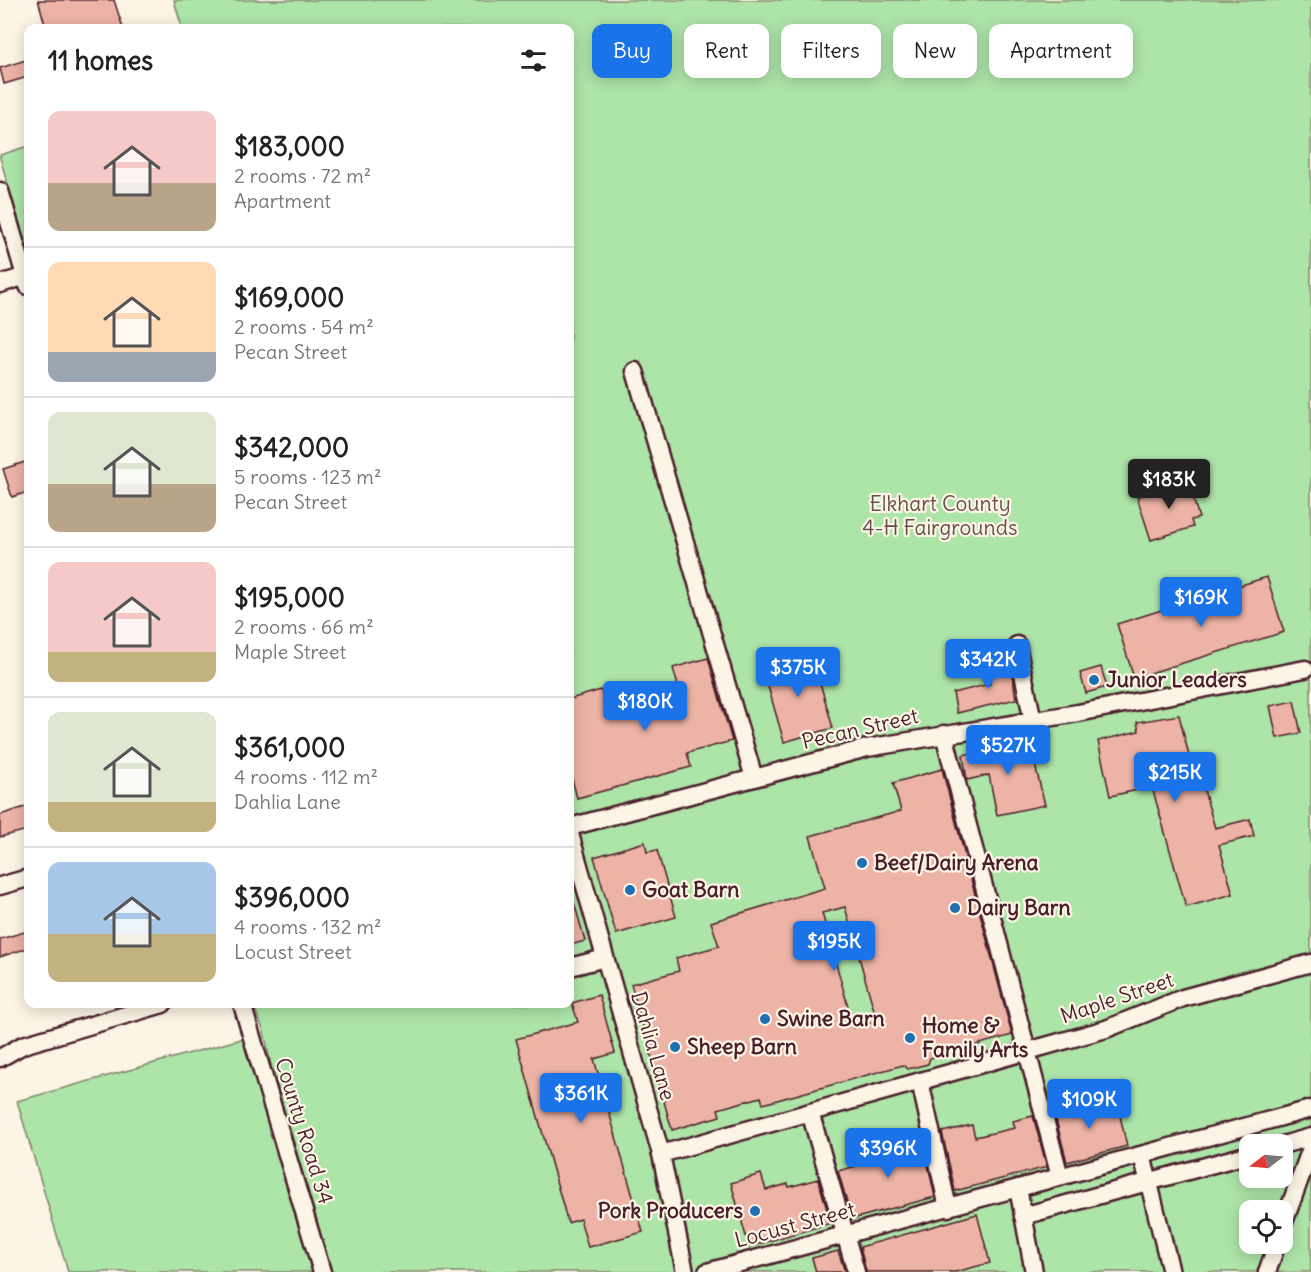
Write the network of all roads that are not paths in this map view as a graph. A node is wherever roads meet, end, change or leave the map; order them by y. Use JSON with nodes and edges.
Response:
{"nodes":[{"id":1,"x":0,"y":191,"type":"edge"},
{"id":2,"x":24,"y":271,"type":"edge"},
{"id":3,"x":24,"y":281,"type":"edge"},
{"id":4,"x":0,"y":284,"type":"edge"},
{"id":5,"x":635,"y":371,"type":"dead end"},
{"id":6,"x":1017,"y":645,"type":"dead end"},
{"id":7,"x":1305,"y":669,"type":"dead end"},
{"id":8,"x":1033,"y":721,"type":"junction"},
{"id":9,"x":944,"y":734,"type":"junction"},
{"id":10,"x":754,"y":778,"type":"junction"},
{"id":11,"x":574,"y":826,"type":"edge"},
{"id":12,"x":574,"y":848,"type":"edge"},
{"id":13,"x":24,"y":879,"type":"edge"},
{"id":14,"x":0,"y":886,"type":"edge"},
{"id":15,"x":605,"y":958,"type":"junction"},
{"id":16,"x":1311,"y":963,"type":"edge"},
{"id":17,"x":574,"y":966,"type":"edge"},
{"id":18,"x":149,"y":1008,"type":"edge"},
{"id":19,"x":243,"y":1008,"type":"edge"},
{"id":20,"x":1028,"y":1050,"type":"junction"},
{"id":21,"x":0,"y":1058,"type":"edge"},
{"id":22,"x":920,"y":1081,"type":"junction"},
{"id":23,"x":1311,"y":1109,"type":"edge"},
{"id":24,"x":810,"y":1112,"type":"junction"},
{"id":25,"x":1311,"y":1137,"type":"edge"},
{"id":26,"x":1293,"y":1142,"type":"edge"},
{"id":27,"x":1311,"y":1148,"type":"edge"},
{"id":28,"x":661,"y":1154,"type":"junction"},
{"id":29,"x":1142,"y":1155,"type":"junction"},
{"id":30,"x":1239,"y":1157,"type":"edge"},
{"id":31,"x":1060,"y":1177,"type":"junction"},
{"id":32,"x":1149,"y":1181,"type":"junction"},
{"id":33,"x":1018,"y":1188,"type":"junction"},
{"id":34,"x":1292,"y":1200,"type":"edge"},
{"id":35,"x":948,"y":1208,"type":"junction"},
{"id":36,"x":1023,"y":1216,"type":"junction"},
{"id":37,"x":846,"y":1235,"type":"junction"},
{"id":38,"x":1273,"y":1254,"type":"edge"},
{"id":39,"x":322,"y":1272,"type":"edge"},
{"id":40,"x":685,"y":1272,"type":"edge"},
{"id":41,"x":707,"y":1272,"type":"edge"},
{"id":42,"x":856,"y":1272,"type":"edge"},
{"id":43,"x":1034,"y":1272,"type":"edge"},
{"id":44,"x":1171,"y":1272,"type":"edge"},
{"id":45,"x":1267,"y":1272,"type":"edge"}],
"edges":[{"from":1,"to":2,"type":"street"},
{"from":3,"to":4,"type":"street"},
{"from":5,"to":10,"type":"street"},
{"from":6,"to":8,"type":"street"},
{"from":7,"to":8,"type":"street","name":"Pecan Street"},
{"from":8,"to":9,"type":"street","name":"Pecan Street"},
{"from":9,"to":10,"type":"street","name":"Pecan Street"},
{"from":9,"to":20,"type":"street"},
{"from":10,"to":11,"type":"street","name":"Pecan Street"},
{"from":12,"to":15,"type":"street","name":"Dahlia Lane"},
{"from":13,"to":14,"type":"street"},
{"from":15,"to":17,"type":"street"},
{"from":15,"to":28,"type":"street","name":"Dahlia Lane"},
{"from":16,"to":20,"type":"street","name":"Maple Street"},
{"from":18,"to":21,"type":"street"},
{"from":19,"to":39,"type":"street","name":"County Road 34"},
{"from":20,"to":22,"type":"street","name":"Maple Street"},
{"from":20,"to":31,"type":"street"},
{"from":22,"to":24,"type":"street","name":"Maple Street"},
{"from":22,"to":35,"type":"street"},
{"from":23,"to":29,"type":"street","name":"Locust Street"},
{"from":24,"to":28,"type":"street","name":"Maple Street"},
{"from":24,"to":37,"type":"street"},
{"from":25,"to":26,"type":"street"},
{"from":27,"to":34,"type":"street"},
{"from":28,"to":40,"type":"street","name":"Dahlia Lane"},
{"from":29,"to":31,"type":"street","name":"Locust Street"},
{"from":29,"to":32,"type":"street"},
{"from":30,"to":32,"type":"street"},
{"from":31,"to":33,"type":"street","name":"Locust Street"},
{"from":32,"to":36,"type":"street"},
{"from":32,"to":44,"type":"street"},
{"from":33,"to":35,"type":"street","name":"Locust Street"},
{"from":33,"to":36,"type":"street"},
{"from":35,"to":37,"type":"street","name":"Locust Street"},
{"from":36,"to":43,"type":"street"},
{"from":37,"to":41,"type":"street","name":"Locust Street"},
{"from":37,"to":42,"type":"street"},
{"from":38,"to":45,"type":"street"}]}
